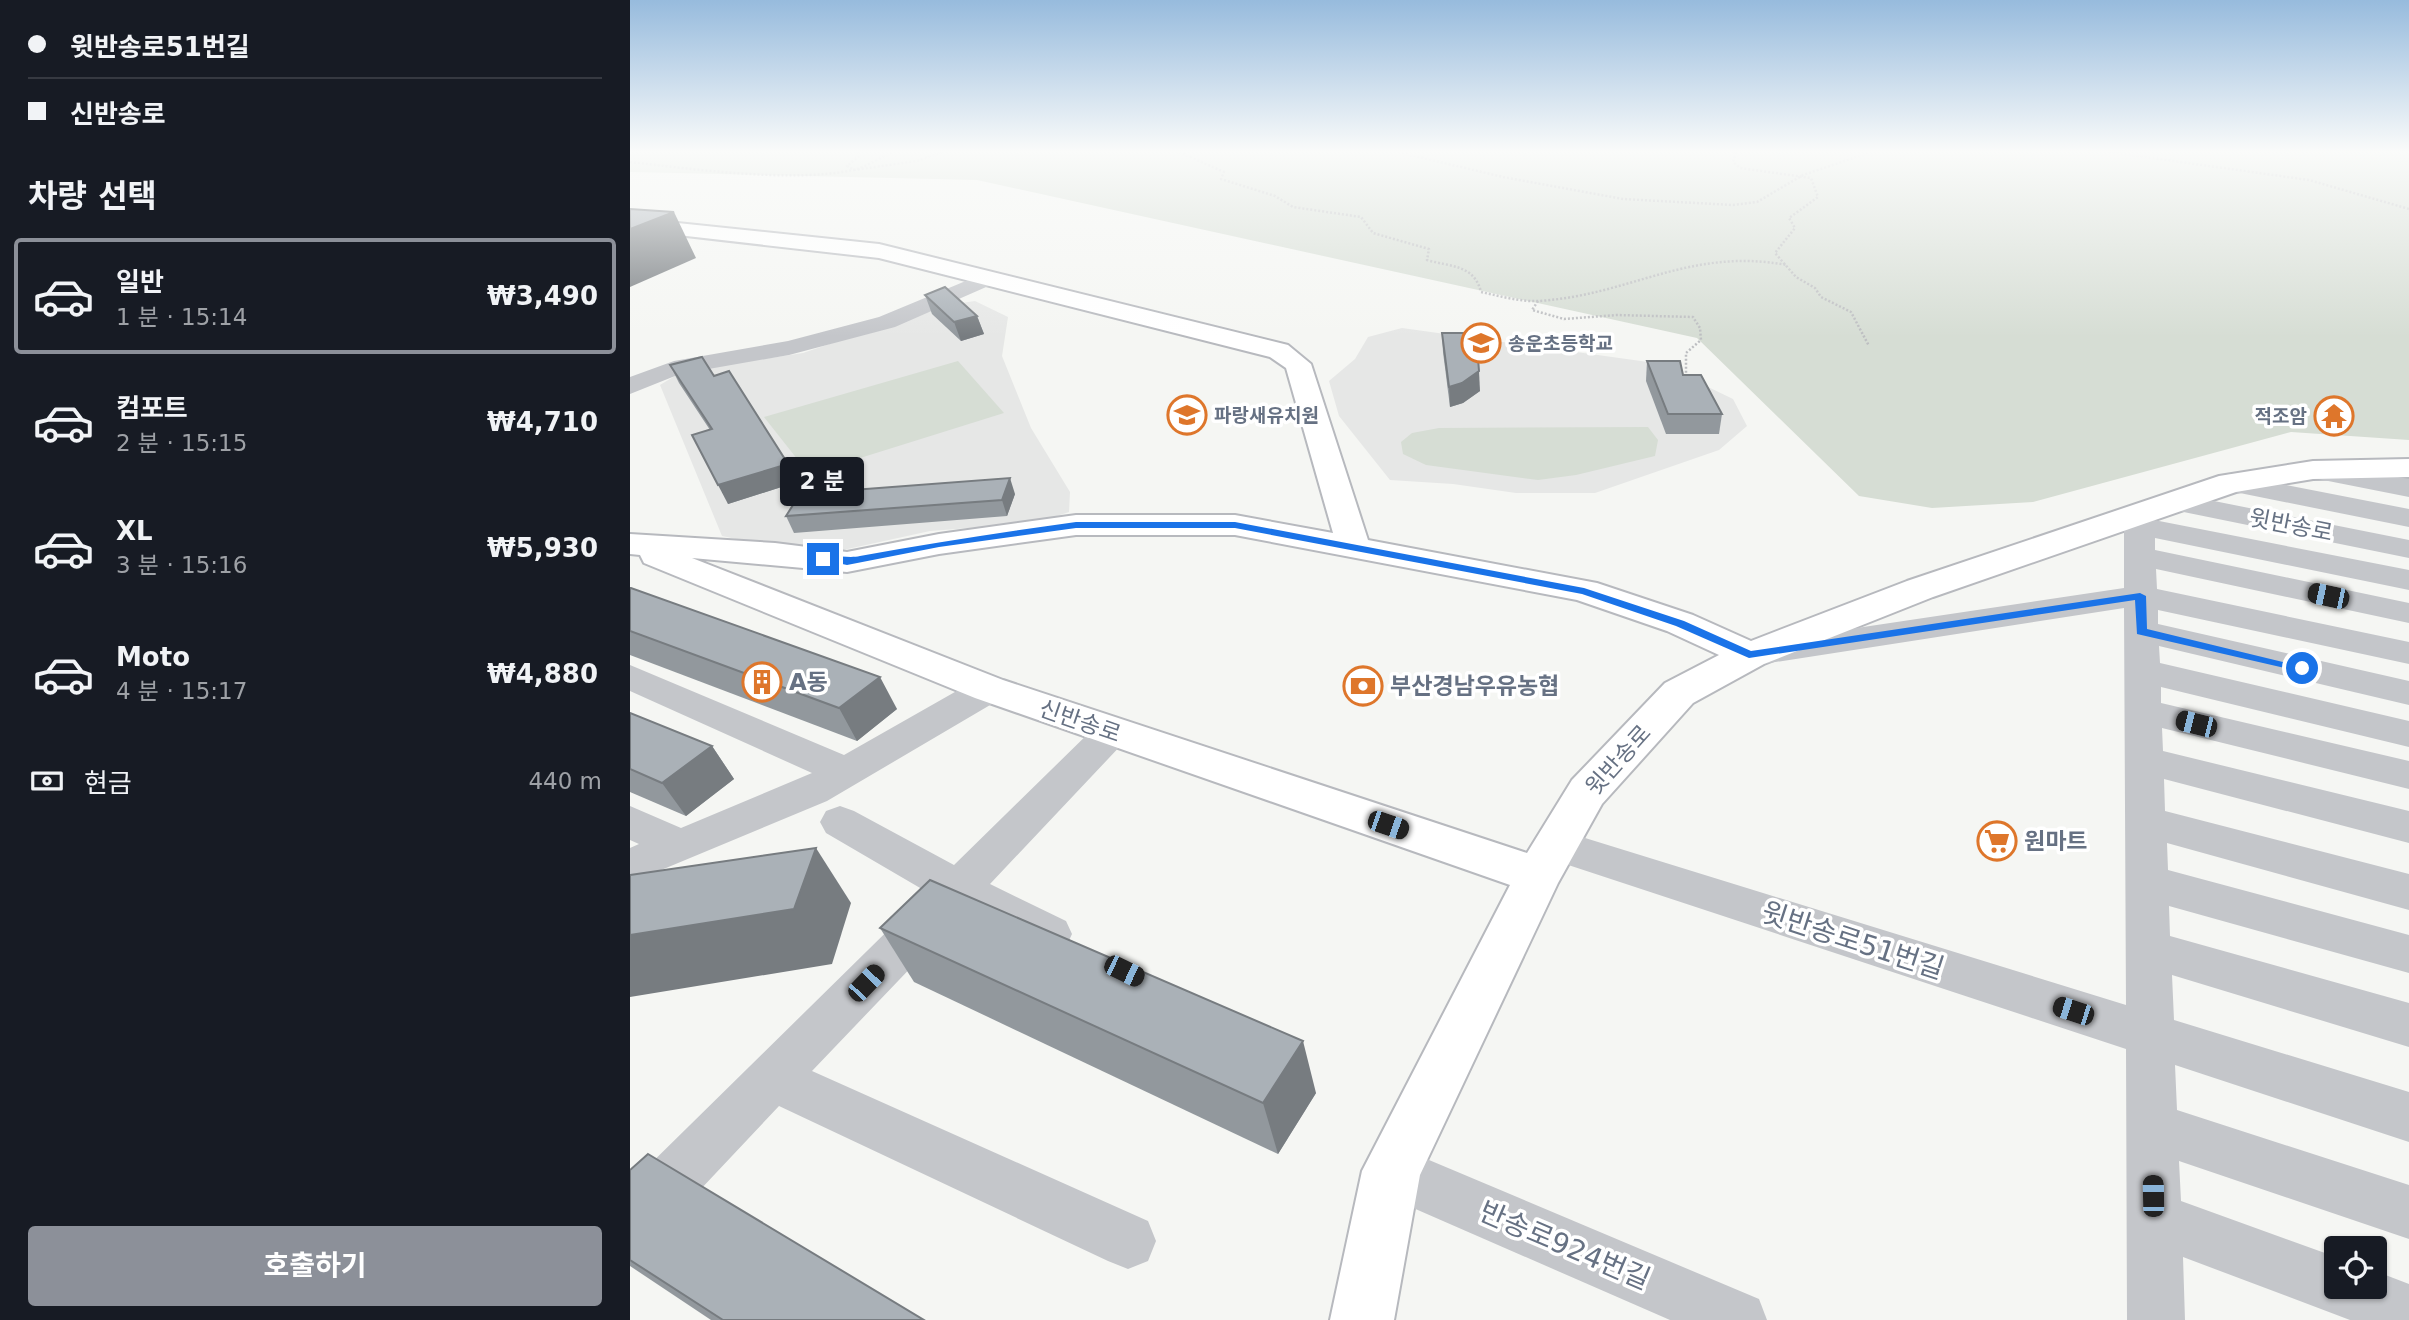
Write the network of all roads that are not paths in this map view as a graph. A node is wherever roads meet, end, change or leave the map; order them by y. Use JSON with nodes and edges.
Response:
{"nodes":[{"id":1,"x":653,"y":231,"type":"dead end"},
{"id":2,"x":985,"y":279,"type":"junction"},
{"id":3,"x":630,"y":386,"type":"edge"},
{"id":4,"x":2409,"y":468,"type":"edge"},
{"id":5,"x":2313,"y":470,"type":"junction"},
{"id":6,"x":2230,"y":483,"type":"junction"},
{"id":7,"x":2409,"y":488,"type":"edge"},
{"id":8,"x":2409,"y":518,"type":"edge"},
{"id":9,"x":630,"y":545,"type":"edge"},
{"id":10,"x":1354,"y":548,"type":"junction"},
{"id":11,"x":2409,"y":549,"type":"edge"},
{"id":12,"x":2409,"y":580,"type":"edge"},
{"id":13,"x":2145,"y":589,"type":"junction"},
{"id":14,"x":2409,"y":614,"type":"edge"},
{"id":15,"x":2409,"y":653,"type":"edge"},
{"id":16,"x":1749,"y":655,"type":"junction"},
{"id":17,"x":630,"y":677,"type":"edge"},
{"id":18,"x":989,"y":689,"type":"junction"},
{"id":19,"x":2409,"y":693,"type":"edge"},
{"id":20,"x":1112,"y":732,"type":"junction"},
{"id":21,"x":2409,"y":734,"type":"edge"},
{"id":22,"x":2144,"y":760,"type":"junction"},
{"id":23,"x":846,"y":772,"type":"junction"},
{"id":24,"x":2409,"y":775,"type":"edge"},
{"id":25,"x":2145,"y":821,"type":"junction"},
{"id":26,"x":630,"y":822,"type":"edge"},
{"id":27,"x":841,"y":822,"type":"dead end"},
{"id":28,"x":2409,"y":827,"type":"edge"},
{"id":29,"x":680,"y":845,"type":"junction"},
{"id":30,"x":1547,"y":860,"type":"junction"},
{"id":31,"x":630,"y":866,"type":"edge"},
{"id":32,"x":2146,"y":882,"type":"junction"},
{"id":33,"x":959,"y":889,"type":"junction"},
{"id":34,"x":2409,"y":892,"type":"edge"},
{"id":35,"x":2148,"y":948,"type":"junction"},
{"id":36,"x":1082,"y":950,"type":"edge"},
{"id":37,"x":2409,"y":954,"type":"edge"},
{"id":38,"x":2409,"y":1025,"type":"edge"},
{"id":39,"x":2150,"y":1036,"type":"junction"},
{"id":40,"x":773,"y":1078,"type":"junction"},
{"id":41,"x":2409,"y":1117,"type":"edge"},
{"id":42,"x":2152,"y":1128,"type":"junction"},
{"id":43,"x":1391,"y":1171,"type":"junction"},
{"id":44,"x":2409,"y":1212,"type":"edge"},
{"id":45,"x":2154,"y":1219,"type":"junction"},
{"id":46,"x":630,"y":1223,"type":"edge"},
{"id":47,"x":1128,"y":1241,"type":"dead end"},
{"id":48,"x":2409,"y":1313,"type":"edge"},
{"id":49,"x":1362,"y":1320,"type":"edge"},
{"id":50,"x":1738,"y":1320,"type":"edge"},
{"id":51,"x":2156,"y":1320,"type":"edge"}],
"edges":[{"from":1,"to":2,"type":"main road"},
{"from":2,"to":3,"type":"street"},
{"from":2,"to":10,"type":"main road"},
{"from":4,"to":5,"type":"main road","name":"윗반송로"},
{"from":5,"to":6,"type":"main road","name":"윗반송로"},
{"from":5,"to":7,"type":"street","name":"윗반송로"},
{"from":6,"to":8,"type":"street","name":"윗반송로"},
{"from":6,"to":13,"type":"main road","name":"윗반송로"},
{"from":9,"to":10,"type":"main road","name":"신반송로"},
{"from":9,"to":18,"type":"main road","name":"신반송로"},
{"from":10,"to":16,"type":"main road","name":"신반송로"},
{"from":11,"to":13,"type":"street","name":"윗반송로"},
{"from":12,"to":13,"type":"street"},
{"from":13,"to":14,"type":"street"},
{"from":13,"to":15,"type":"street"},
{"from":13,"to":16,"type":"street"},
{"from":13,"to":16,"type":"main road","name":"윗반송로"},
{"from":13,"to":19,"type":"street"},
{"from":13,"to":21,"type":"street"},
{"from":13,"to":22,"type":"street"},
{"from":13,"to":24,"type":"street"},
{"from":16,"to":30,"type":"main road","name":"윗반송로"},
{"from":17,"to":23,"type":"street"},
{"from":18,"to":20,"type":"main road","name":"신반송로"},
{"from":18,"to":23,"type":"street"},
{"from":20,"to":30,"type":"main road","name":"신반송로"},
{"from":20,"to":33,"type":"street"},
{"from":22,"to":25,"type":"street"},
{"from":22,"to":28,"type":"street"},
{"from":23,"to":29,"type":"street"},
{"from":25,"to":32,"type":"street"},
{"from":25,"to":34,"type":"street"},
{"from":26,"to":29,"type":"street"},
{"from":27,"to":33,"type":"street"},
{"from":29,"to":31,"type":"street"},
{"from":30,"to":39,"type":"street","name":"윗반송로51번길"},
{"from":30,"to":43,"type":"main road","name":"윗반송로"},
{"from":32,"to":35,"type":"street"},
{"from":32,"to":37,"type":"street"},
{"from":33,"to":36,"type":"street"},
{"from":33,"to":40,"type":"street"},
{"from":35,"to":38,"type":"street"},
{"from":35,"to":39,"type":"street"},
{"from":39,"to":41,"type":"street","name":"윗반송로51번길"},
{"from":39,"to":42,"type":"street"},
{"from":40,"to":46,"type":"street"},
{"from":40,"to":47,"type":"street"},
{"from":42,"to":44,"type":"street"},
{"from":42,"to":45,"type":"street"},
{"from":43,"to":49,"type":"main road","name":"윗반송로"},
{"from":43,"to":50,"type":"street","name":"반송로924번길"},
{"from":45,"to":48,"type":"street"},
{"from":45,"to":51,"type":"street"}]}
